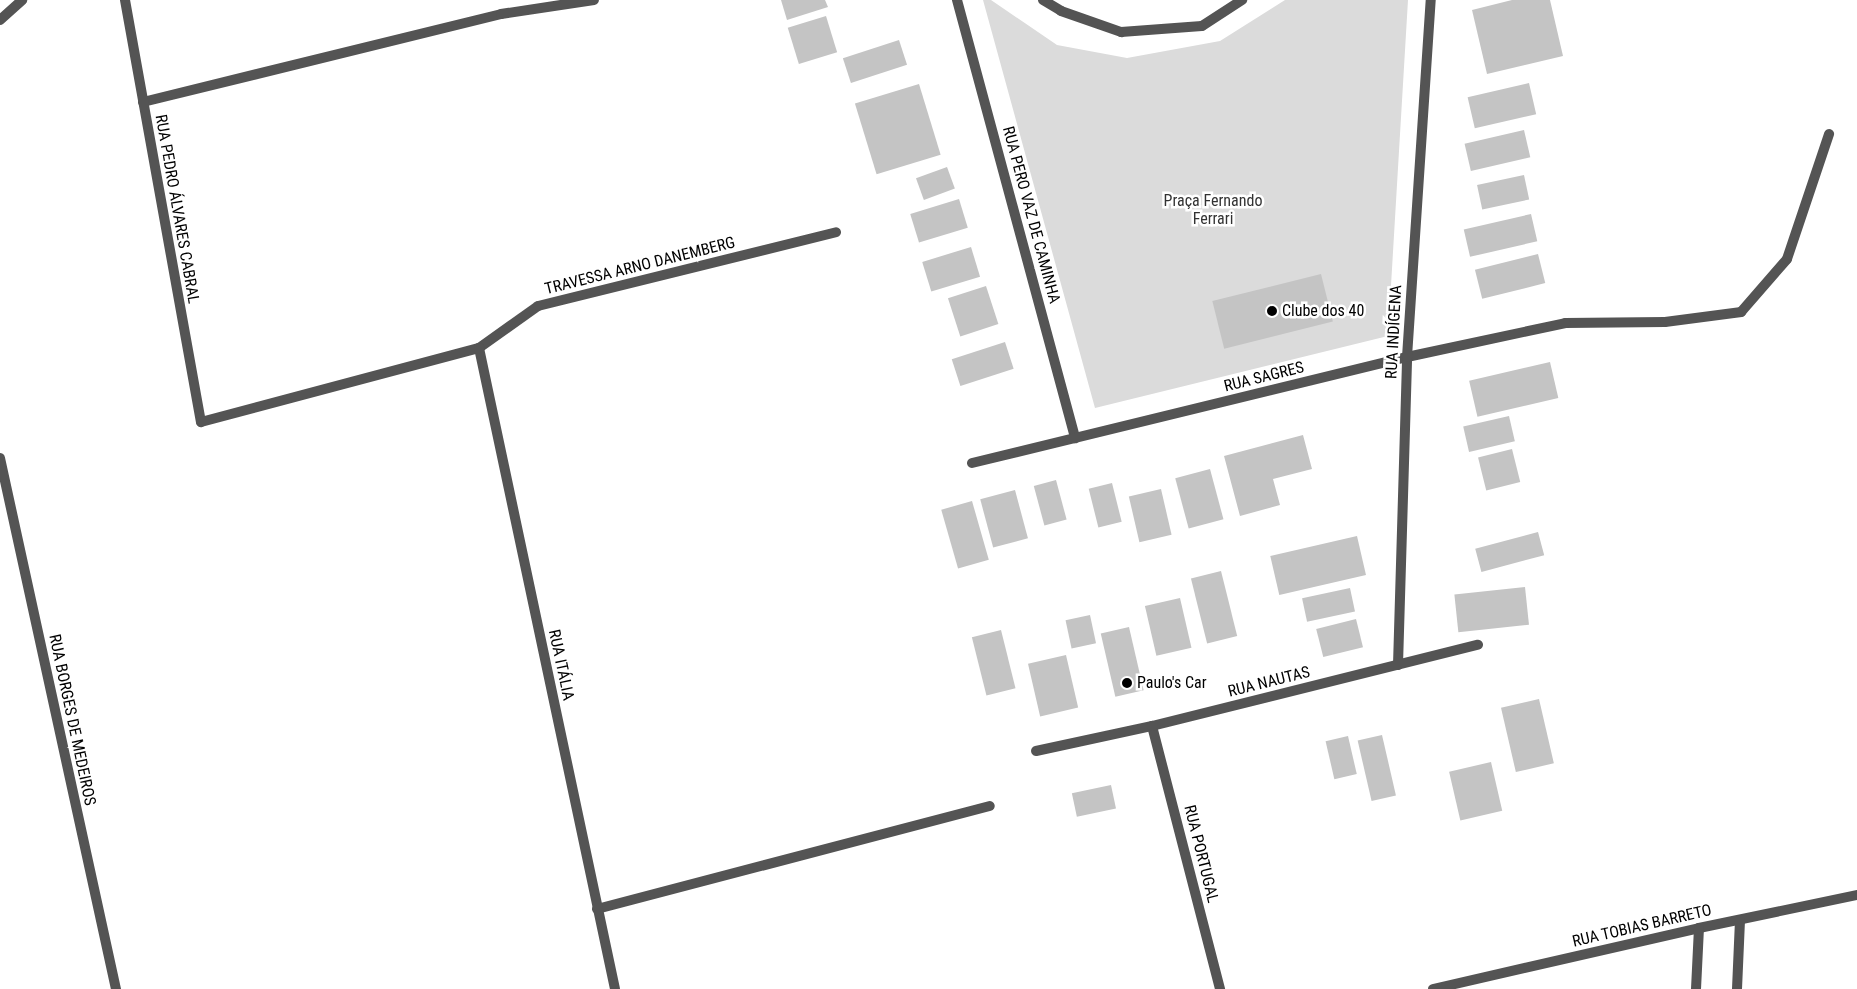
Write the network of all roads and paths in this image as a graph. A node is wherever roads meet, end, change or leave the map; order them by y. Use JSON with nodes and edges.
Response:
{"nodes":[{"id":1,"x":22,"y":0,"type":"edge"},
{"id":2,"x":125,"y":0,"type":"edge"},
{"id":3,"x":594,"y":0,"type":"edge"},
{"id":4,"x":957,"y":0,"type":"edge"},
{"id":5,"x":1043,"y":0,"type":"edge"},
{"id":6,"x":1242,"y":0,"type":"edge"},
{"id":7,"x":1431,"y":0,"type":"edge"},
{"id":8,"x":0,"y":20,"type":"edge"},
{"id":9,"x":143,"y":102,"type":"junction"},
{"id":10,"x":1829,"y":134,"type":"dead end"},
{"id":11,"x":836,"y":232,"type":"dead end"},
{"id":12,"x":479,"y":348,"type":"junction"},
{"id":13,"x":1407,"y":357,"type":"junction"},
{"id":14,"x":200,"y":422,"type":"joint"},
{"id":15,"x":1075,"y":438,"type":"junction"},
{"id":16,"x":0,"y":458,"type":"edge"},
{"id":17,"x":972,"y":463,"type":"dead end"},
{"id":18,"x":1478,"y":645,"type":"dead end"},
{"id":19,"x":1398,"y":665,"type":"junction"},
{"id":20,"x":1152,"y":726,"type":"junction"},
{"id":21,"x":1036,"y":750,"type":"dead end"},
{"id":22,"x":990,"y":806,"type":"dead end"},
{"id":23,"x":1857,"y":895,"type":"edge"},
{"id":24,"x":597,"y":909,"type":"junction"},
{"id":25,"x":1740,"y":920,"type":"junction"},
{"id":26,"x":1698,"y":928,"type":"junction"},
{"id":27,"x":116,"y":989,"type":"edge"},
{"id":28,"x":614,"y":989,"type":"edge"},
{"id":29,"x":1220,"y":989,"type":"edge"},
{"id":30,"x":1433,"y":989,"type":"edge"},
{"id":31,"x":1696,"y":989,"type":"edge"},
{"id":32,"x":1736,"y":989,"type":"edge"}],
"edges":[{"from":1,"to":8,"type":"street"},
{"from":2,"to":9,"type":"street","name":"RUA PEDRO ÁLVARES CABRAL"},
{"from":3,"to":9,"type":"street"},
{"from":4,"to":15,"type":"street","name":"RUA PERO VAZ DE CAMINHA"},
{"from":5,"to":6,"type":"street"},
{"from":7,"to":13,"type":"street","name":"RUA INDÍGENA"},
{"from":9,"to":14,"type":"street","name":"RUA PEDRO ÁLVARES CABRAL"},
{"from":10,"to":13,"type":"street","name":"RUA SAGRES"},
{"from":11,"to":12,"type":"street","name":"TRAVESSA ARNO DANEMBERG"},
{"from":12,"to":14,"type":"street","name":"TRAVESSA ARNO DANEMBERG"},
{"from":12,"to":24,"type":"street","name":"RUA ITÁLIA"},
{"from":13,"to":15,"type":"street","name":"RUA SAGRES"},
{"from":13,"to":19,"type":"street","name":"RUA INDÍGENA"},
{"from":15,"to":17,"type":"street","name":"RUA SAGRES"},
{"from":16,"to":27,"type":"street","name":"RUA BORGES DE MEDEIROS"},
{"from":18,"to":19,"type":"street","name":"RUA NAUTAS"},
{"from":19,"to":20,"type":"street","name":"RUA NAUTAS"},
{"from":20,"to":21,"type":"street","name":"RUA NAUTAS"},
{"from":20,"to":29,"type":"street","name":"RUA PORTUGAL"},
{"from":22,"to":24,"type":"street"},
{"from":23,"to":25,"type":"street","name":"RUA TOBIAS BARRETO"},
{"from":24,"to":28,"type":"street","name":"RUA ITÁLIA"},
{"from":25,"to":26,"type":"street","name":"RUA TOBIAS BARRETO"},
{"from":25,"to":32,"type":"street"},
{"from":26,"to":30,"type":"street","name":"RUA TOBIAS BARRETO"},
{"from":26,"to":31,"type":"street"}]}
